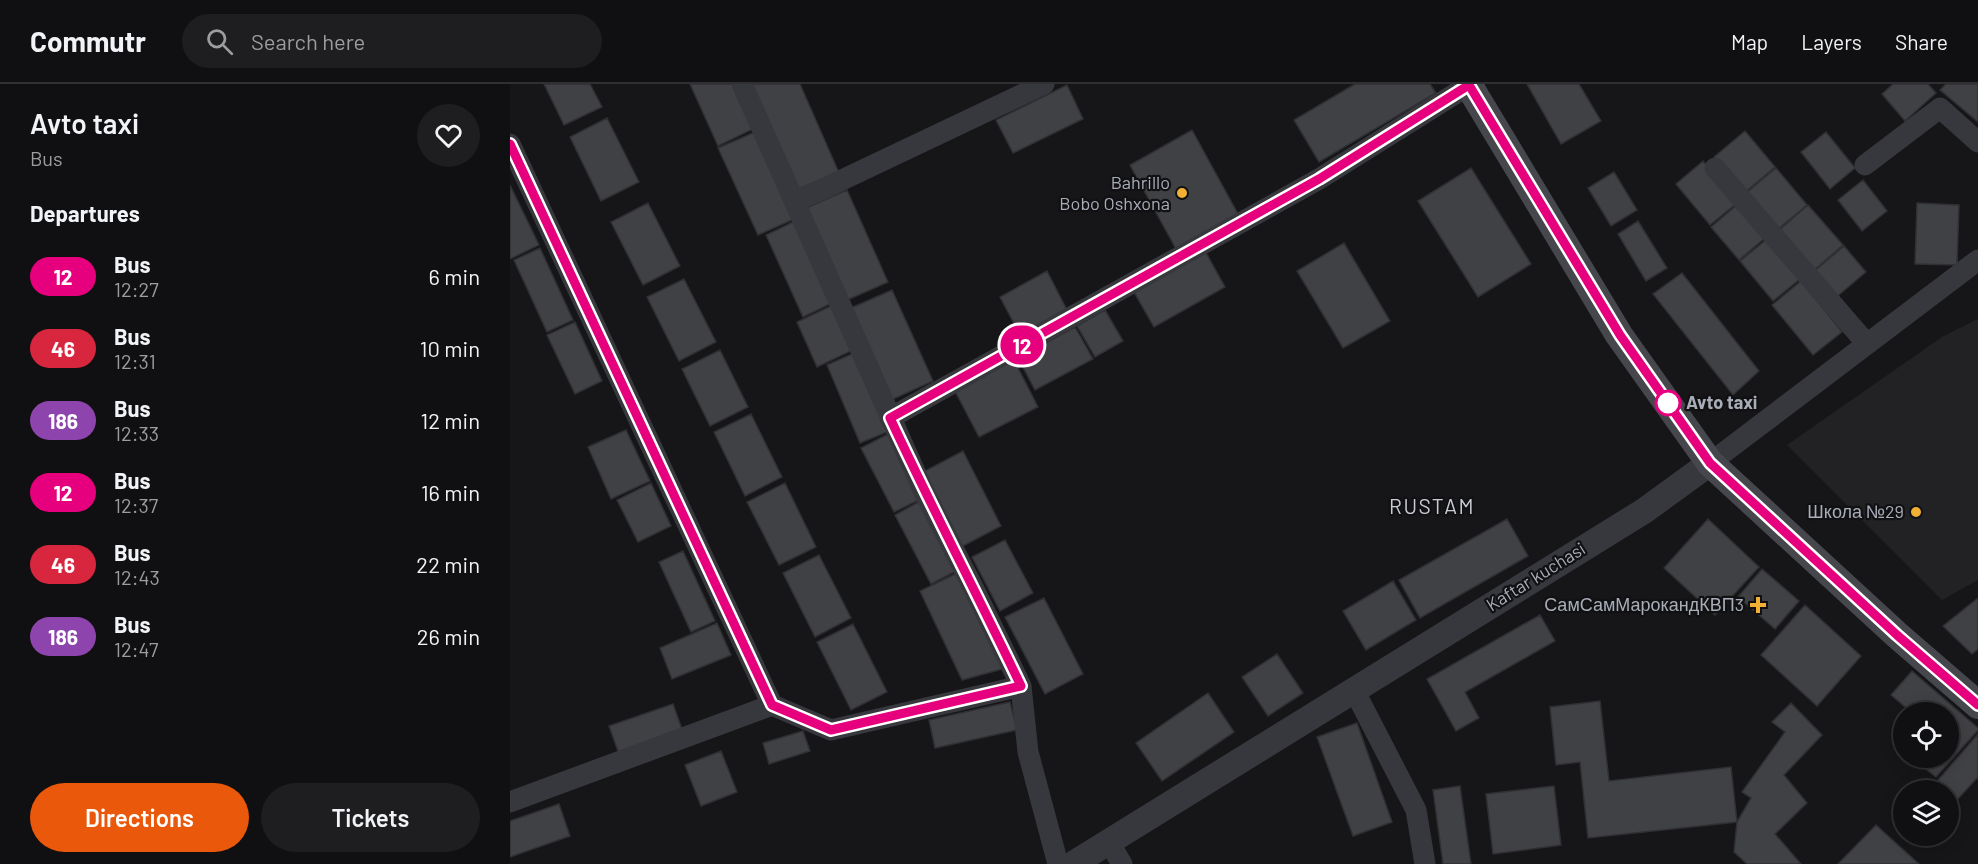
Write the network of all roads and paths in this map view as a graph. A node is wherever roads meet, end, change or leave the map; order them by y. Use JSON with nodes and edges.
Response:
{"nodes":[{"id":1,"x":742,"y":84,"type":"edge"},
{"id":2,"x":1044,"y":84,"type":"edge"},
{"id":3,"x":1469,"y":84,"type":"edge"},
{"id":4,"x":1978,"y":142,"type":"edge"},
{"id":5,"x":510,"y":144,"type":"edge"},
{"id":6,"x":1865,"y":165,"type":"dead end"},
{"id":7,"x":1715,"y":168,"type":"dead end"},
{"id":8,"x":795,"y":201,"type":"junction"},
{"id":9,"x":1978,"y":260,"type":"edge"},
{"id":10,"x":1867,"y":344,"type":"junction"},
{"id":11,"x":890,"y":418,"type":"junction"},
{"id":12,"x":1710,"y":463,"type":"junction"},
{"id":13,"x":1021,"y":686,"type":"junction"},
{"id":14,"x":1354,"y":690,"type":"junction"},
{"id":15,"x":772,"y":705,"type":"junction"},
{"id":16,"x":1978,"y":705,"type":"edge"},
{"id":17,"x":510,"y":802,"type":"edge"},
{"id":18,"x":1109,"y":842,"type":"junction"},
{"id":19,"x":1058,"y":864,"type":"edge"},
{"id":20,"x":1074,"y":864,"type":"edge"},
{"id":21,"x":1122,"y":864,"type":"edge"},
{"id":22,"x":1425,"y":864,"type":"edge"}],
"edges":[{"from":1,"to":8,"type":"street"},
{"from":2,"to":8,"type":"street"},
{"from":3,"to":11,"type":"street"},
{"from":3,"to":12,"type":"main road"},
{"from":4,"to":6,"type":"street"},
{"from":5,"to":15,"type":"street"},
{"from":7,"to":10,"type":"street"},
{"from":8,"to":11,"type":"street"},
{"from":9,"to":10,"type":"street","name":"Kaftar kuchasi"},
{"from":10,"to":12,"type":"street","name":"Kaftar kuchasi"},
{"from":11,"to":13,"type":"street"},
{"from":12,"to":14,"type":"street","name":"Kaftar kuchasi"},
{"from":12,"to":16,"type":"main road"},
{"from":13,"to":15,"type":"street"},
{"from":13,"to":19,"type":"street"},
{"from":14,"to":18,"type":"street","name":"Kaftar kuchasi"},
{"from":14,"to":22,"type":"street"},
{"from":15,"to":17,"type":"street"},
{"from":18,"to":20,"type":"street","name":"Kaftar kuchasi"},
{"from":18,"to":21,"type":"street"}]}
